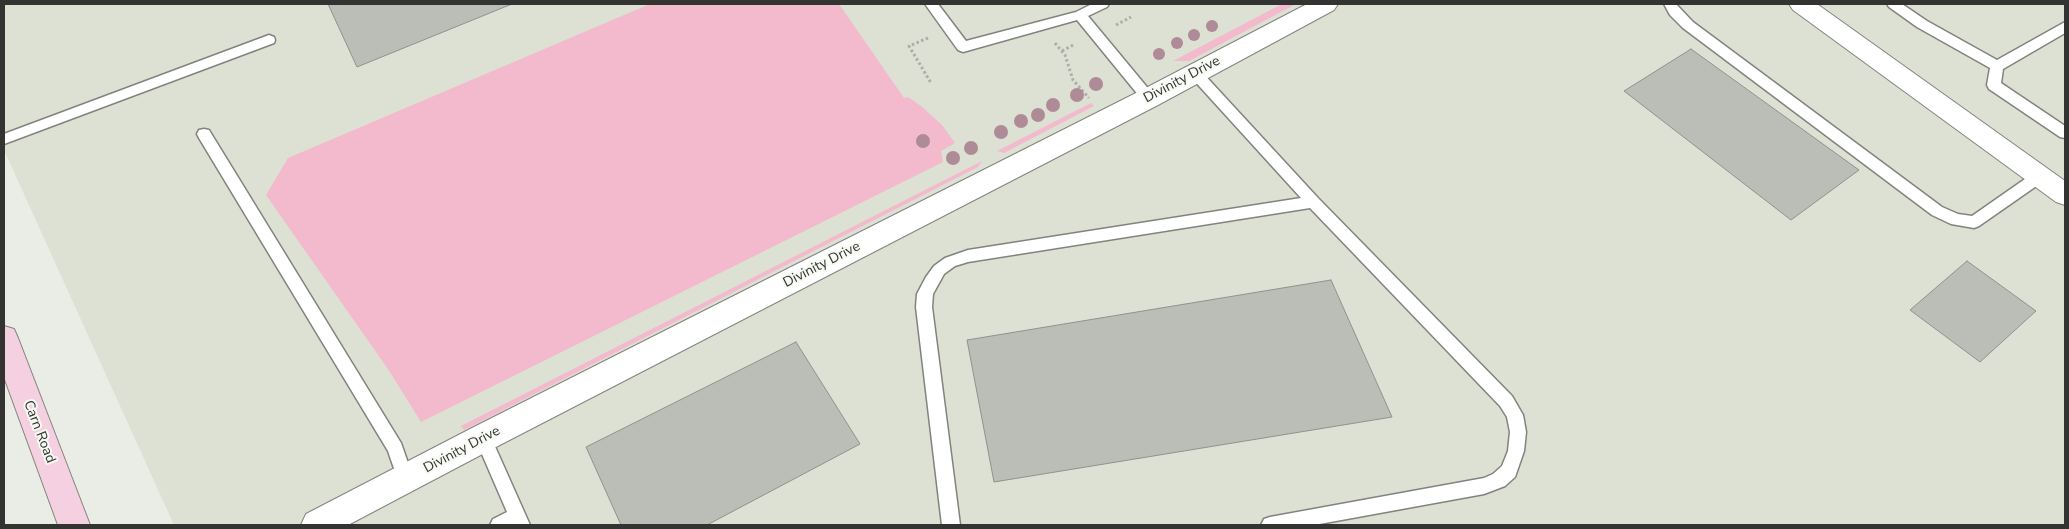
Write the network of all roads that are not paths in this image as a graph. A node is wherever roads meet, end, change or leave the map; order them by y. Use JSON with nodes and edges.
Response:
{"nodes":[{"id":1,"x":931,"y":4,"type":"edge"},
{"id":2,"x":1103,"y":4,"type":"edge"},
{"id":3,"x":1326,"y":4,"type":"edge"},
{"id":4,"x":1670,"y":4,"type":"edge"},
{"id":5,"x":1802,"y":4,"type":"edge"},
{"id":6,"x":1893,"y":4,"type":"edge"},
{"id":7,"x":1080,"y":15,"type":"junction"},
{"id":8,"x":2065,"y":27,"type":"edge"},
{"id":9,"x":269,"y":40,"type":"dead end"},
{"id":10,"x":1997,"y":66,"type":"junction"},
{"id":11,"x":1195,"y":73,"type":"junction"},
{"id":12,"x":1149,"y":98,"type":"junction"},
{"id":13,"x":2065,"y":132,"type":"edge"},
{"id":14,"x":204,"y":134,"type":"dead end"},
{"id":15,"x":4,"y":138,"type":"edge"},
{"id":16,"x":2040,"y":176,"type":"junction"},
{"id":17,"x":2065,"y":195,"type":"edge"},
{"id":18,"x":1314,"y":202,"type":"junction"},
{"id":19,"x":4,"y":338,"type":"edge"},
{"id":20,"x":484,"y":438,"type":"junction"},
{"id":21,"x":406,"y":480,"type":"junction"},
{"id":22,"x":519,"y":520,"type":"edge"},
{"id":23,"x":74,"y":525,"type":"edge"},
{"id":24,"x":317,"y":525,"type":"edge"},
{"id":25,"x":499,"y":525,"type":"edge"},
{"id":26,"x":951,"y":525,"type":"edge"},
{"id":27,"x":1270,"y":525,"type":"edge"}],
"edges":[{"from":1,"to":7,"type":"lane"},
{"from":2,"to":7,"type":"lane"},
{"from":3,"to":11,"type":"street","name":"Divinity Drive"},
{"from":4,"to":16,"type":"lane"},
{"from":5,"to":16,"type":"street"},
{"from":6,"to":10,"type":"lane"},
{"from":7,"to":12,"type":"lane"},
{"from":8,"to":10,"type":"lane"},
{"from":9,"to":15,"type":"lane"},
{"from":10,"to":13,"type":"lane"},
{"from":11,"to":12,"type":"street","name":"Divinity Drive"},
{"from":11,"to":18,"type":"lane"},
{"from":12,"to":20,"type":"street","name":"Divinity Drive"},
{"from":14,"to":21,"type":"lane"},
{"from":16,"to":17,"type":"street"},
{"from":18,"to":26,"type":"lane"},
{"from":18,"to":27,"type":"lane"},
{"from":19,"to":23,"type":"main road","name":"Carn Road"},
{"from":20,"to":21,"type":"street","name":"Divinity Drive"},
{"from":20,"to":22,"type":"lane"},
{"from":21,"to":24,"type":"street","name":"Divinity Drive"},
{"from":22,"to":25,"type":"lane"}]}
